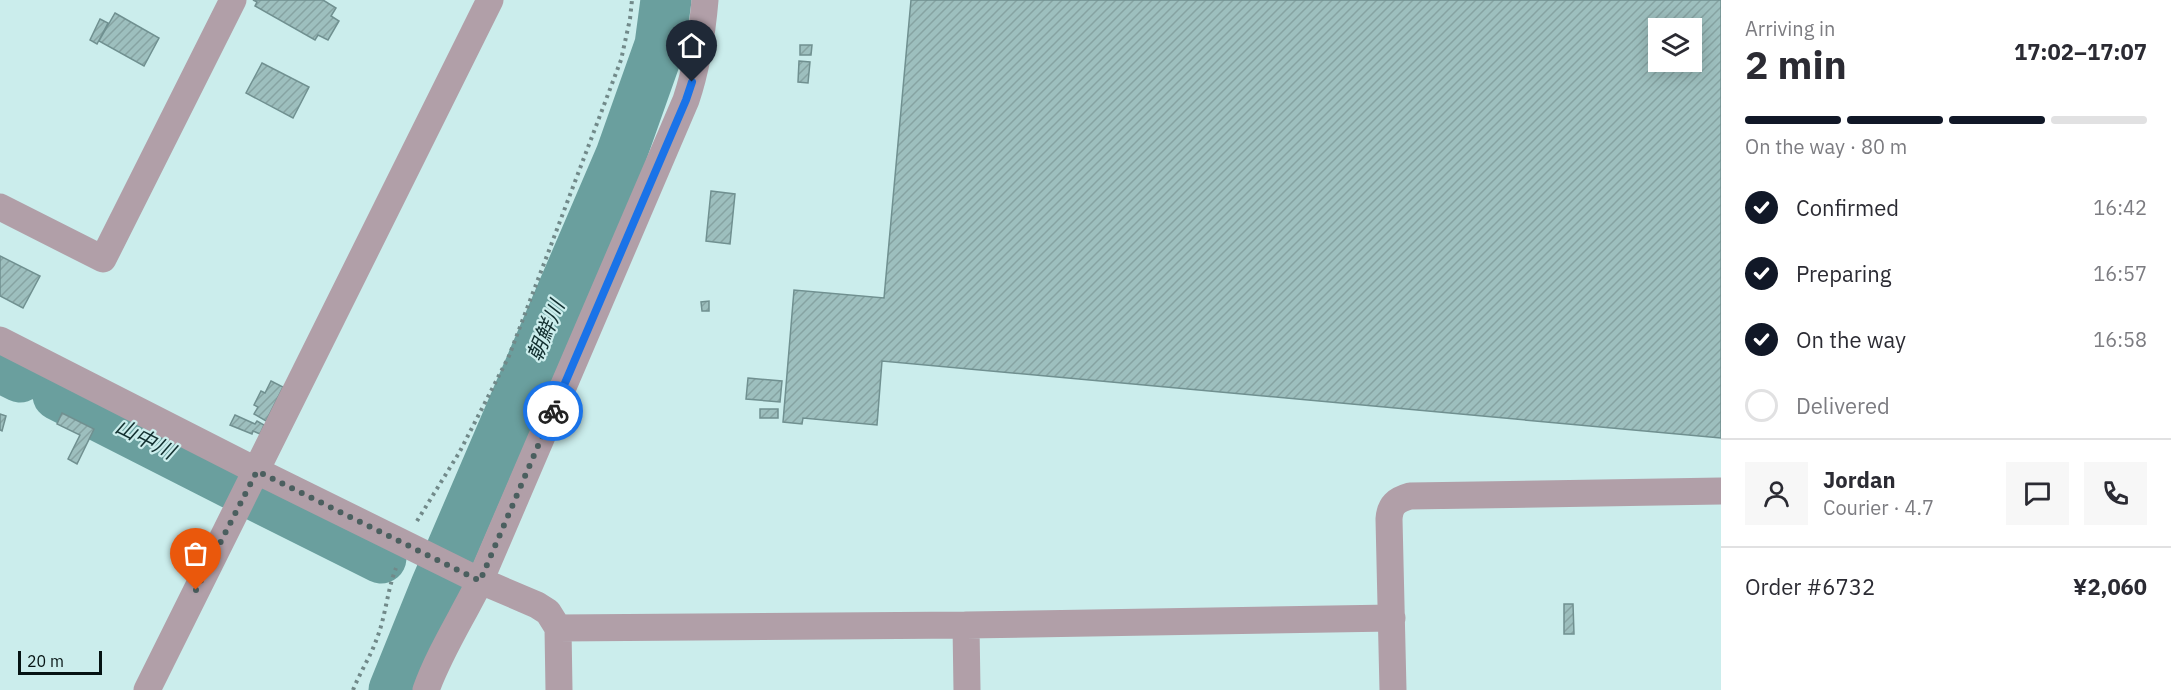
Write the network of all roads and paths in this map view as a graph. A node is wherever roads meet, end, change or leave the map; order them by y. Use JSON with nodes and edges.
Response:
{"nodes":[{"id":1,"x":234,"y":0,"type":"edge"},
{"id":2,"x":490,"y":0,"type":"edge"},
{"id":3,"x":632,"y":0,"type":"edge"},
{"id":4,"x":705,"y":0,"type":"edge"},
{"id":5,"x":0,"y":207,"type":"edge"},
{"id":6,"x":0,"y":340,"type":"edge"},
{"id":7,"x":257,"y":471,"type":"junction"},
{"id":8,"x":1721,"y":491,"type":"edge"},
{"id":9,"x":411,"y":545,"type":"junction"},
{"id":10,"x":477,"y":579,"type":"junction"},
{"id":11,"x":1392,"y":618,"type":"junction"},
{"id":12,"x":966,"y":626,"type":"junction"},
{"id":13,"x":558,"y":628,"type":"junction"},
{"id":14,"x":147,"y":690,"type":"edge"},
{"id":15,"x":353,"y":690,"type":"edge"},
{"id":16,"x":426,"y":690,"type":"edge"},
{"id":17,"x":559,"y":690,"type":"edge"},
{"id":18,"x":967,"y":690,"type":"edge"},
{"id":19,"x":1393,"y":690,"type":"edge"}],
"edges":[{"from":1,"to":5,"type":"street"},
{"from":2,"to":7,"type":"street"},
{"from":3,"to":9,"type":"path"},
{"from":4,"to":10,"type":"street"},
{"from":6,"to":7,"type":"street"},
{"from":7,"to":9,"type":"street"},
{"from":7,"to":14,"type":"street"},
{"from":8,"to":11,"type":"street"},
{"from":9,"to":10,"type":"street"},
{"from":9,"to":15,"type":"path"},
{"from":10,"to":13,"type":"street"},
{"from":10,"to":16,"type":"street"},
{"from":11,"to":12,"type":"street"},
{"from":11,"to":19,"type":"street"},
{"from":12,"to":13,"type":"street"},
{"from":12,"to":18,"type":"street"},
{"from":13,"to":17,"type":"street"}]}
